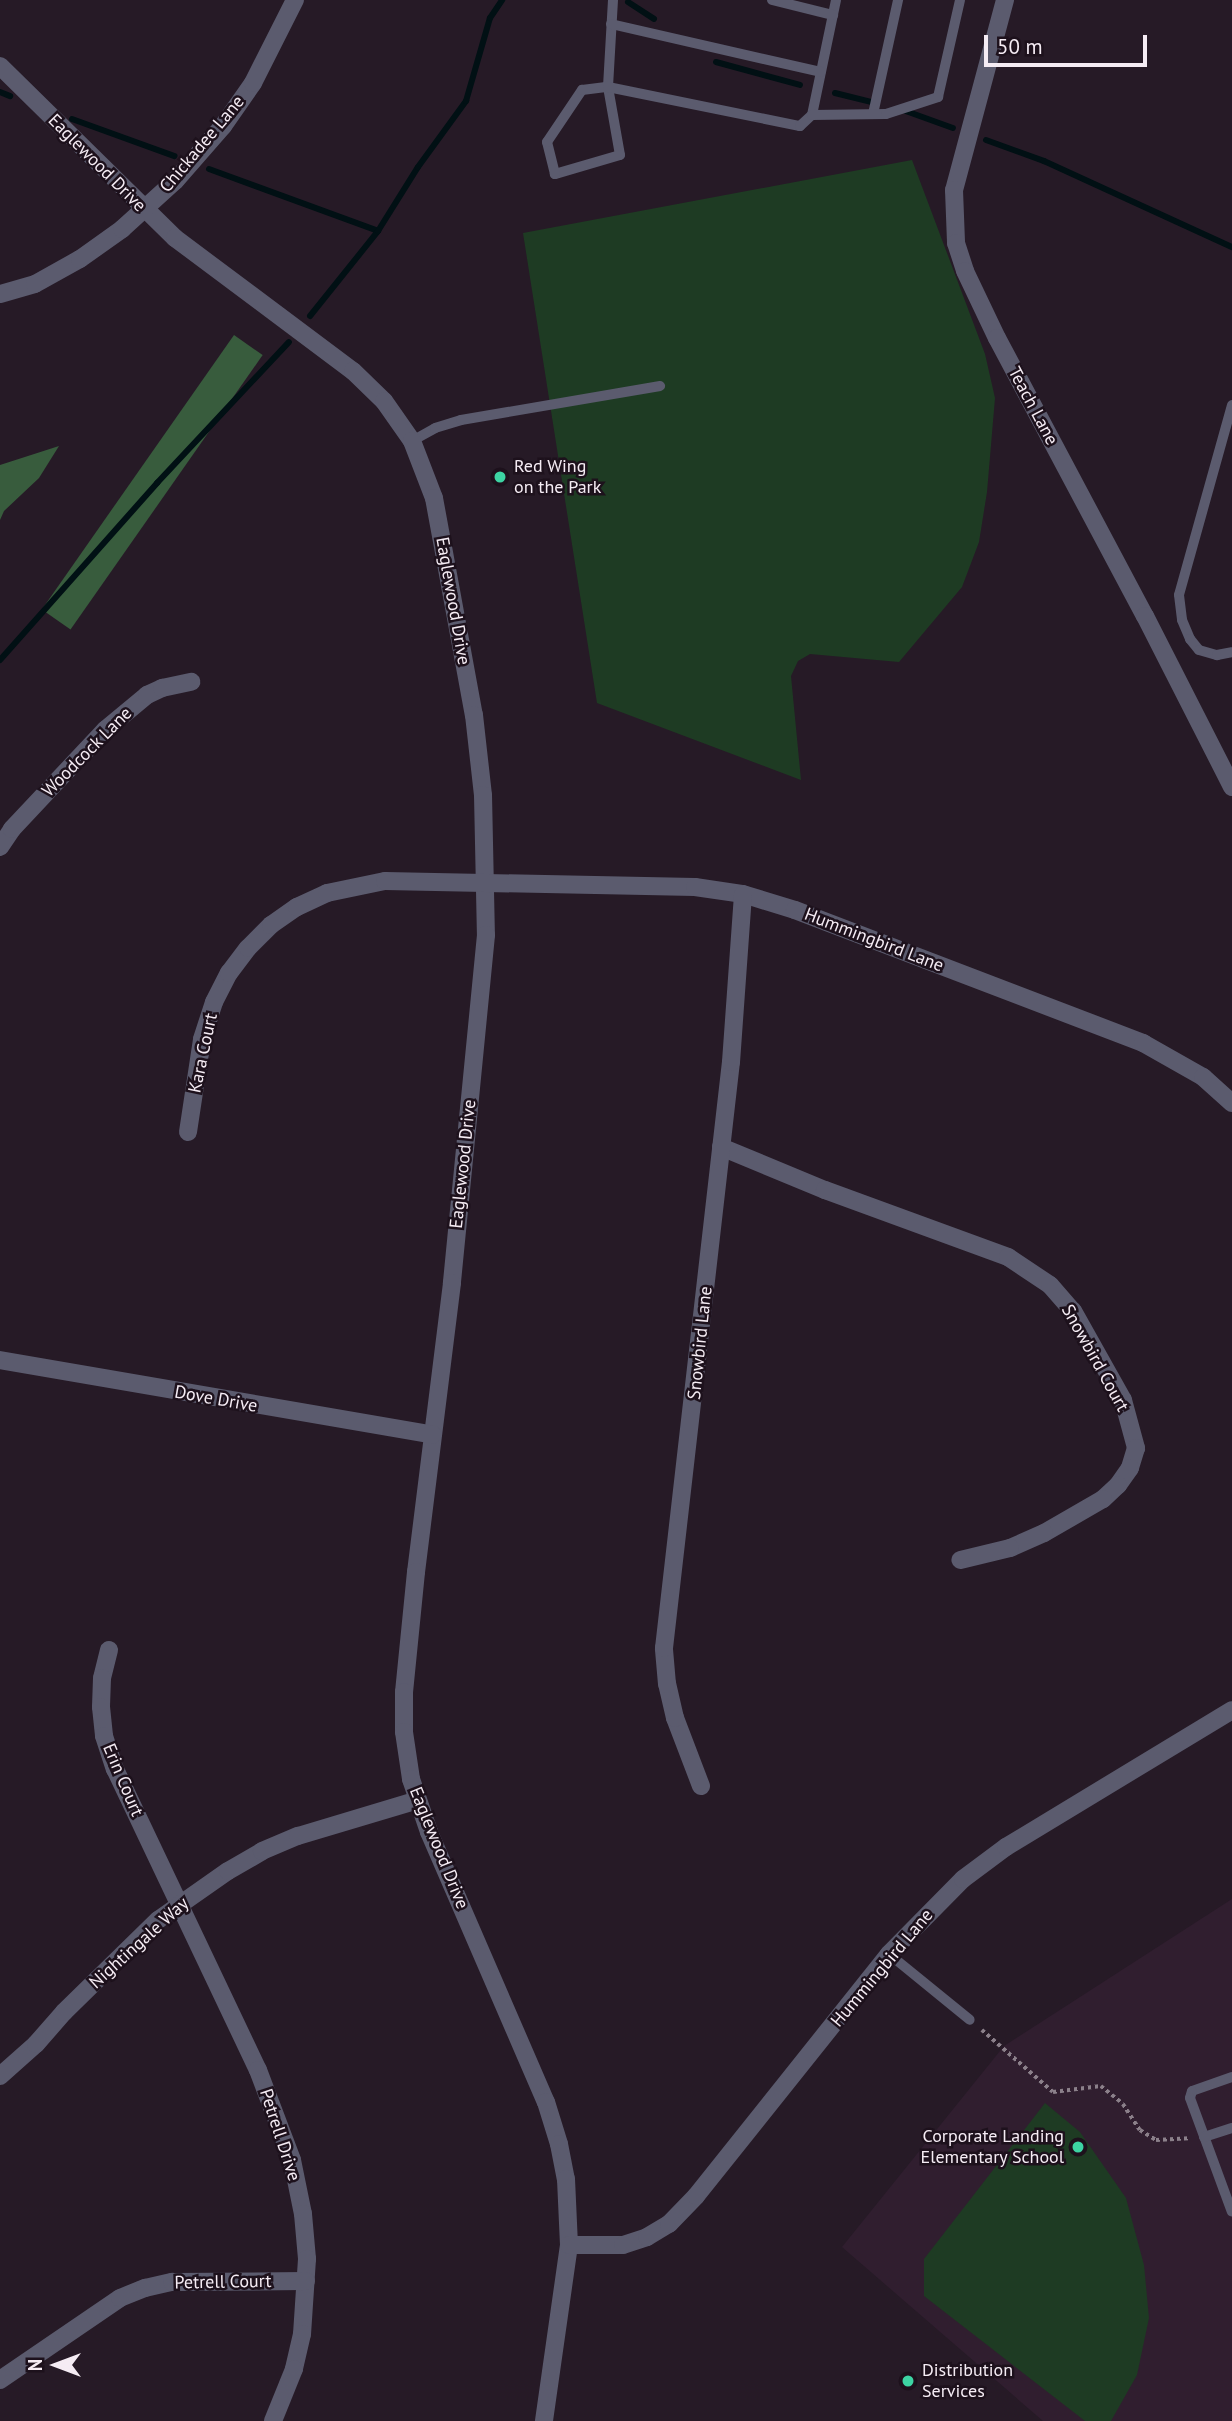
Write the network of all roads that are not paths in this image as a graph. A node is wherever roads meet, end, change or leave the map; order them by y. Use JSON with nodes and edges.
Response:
{"nodes":[{"id":1,"x":295,"y":0,"type":"edge"},
{"id":2,"x":613,"y":0,"type":"edge"},
{"id":3,"x":772,"y":0,"type":"edge"},
{"id":4,"x":836,"y":0,"type":"edge"},
{"id":5,"x":898,"y":0,"type":"edge"},
{"id":6,"x":960,"y":0,"type":"edge"},
{"id":7,"x":1005,"y":0,"type":"edge"},
{"id":8,"x":833,"y":15,"type":"junction"},
{"id":9,"x":611,"y":24,"type":"junction"},
{"id":10,"x":0,"y":66,"type":"edge"},
{"id":11,"x":821,"y":72,"type":"junction"},
{"id":12,"x":608,"y":87,"type":"junction"},
{"id":13,"x":812,"y":114,"type":"junction"},
{"id":14,"x":873,"y":114,"type":"junction"},
{"id":15,"x":144,"y":211,"type":"junction"},
{"id":16,"x":0,"y":294,"type":"edge"},
{"id":17,"x":660,"y":386,"type":"dead end"},
{"id":18,"x":1232,"y":405,"type":"edge"},
{"id":19,"x":412,"y":441,"type":"junction"},
{"id":20,"x":1232,"y":652,"type":"edge"},
{"id":21,"x":191,"y":682,"type":"dead end"},
{"id":22,"x":1232,"y":787,"type":"edge"},
{"id":23,"x":0,"y":848,"type":"edge"},
{"id":24,"x":487,"y":883,"type":"junction"},
{"id":25,"x":743,"y":894,"type":"junction"},
{"id":26,"x":1232,"y":1103,"type":"edge"},
{"id":27,"x":188,"y":1132,"type":"dead end"},
{"id":28,"x":721,"y":1147,"type":"junction"},
{"id":29,"x":0,"y":1360,"type":"edge"},
{"id":30,"x":433,"y":1434,"type":"junction"},
{"id":31,"x":960,"y":1560,"type":"dead end"},
{"id":32,"x":109,"y":1650,"type":"dead end"},
{"id":33,"x":1232,"y":1710,"type":"edge"},
{"id":34,"x":701,"y":1786,"type":"dead end"},
{"id":35,"x":418,"y":1800,"type":"junction"},
{"id":36,"x":180,"y":1903,"type":"junction"},
{"id":37,"x":889,"y":1954,"type":"junction"},
{"id":38,"x":970,"y":2020,"type":"road end"},
{"id":39,"x":0,"y":2076,"type":"edge"},
{"id":40,"x":1232,"y":2077,"type":"edge"},
{"id":41,"x":1232,"y":2128,"type":"edge"},
{"id":42,"x":1203,"y":2133,"type":"junction"},
{"id":43,"x":1232,"y":2213,"type":"edge"},
{"id":44,"x":569,"y":2245,"type":"junction"},
{"id":45,"x":306,"y":2281,"type":"junction"},
{"id":46,"x":0,"y":2380,"type":"edge"},
{"id":47,"x":273,"y":2421,"type":"edge"},
{"id":48,"x":544,"y":2421,"type":"edge"}],
"edges":[{"from":1,"to":15,"type":"street","name":"Chickadee Lane"},
{"from":2,"to":9,"type":"lane"},
{"from":3,"to":8,"type":"lane"},
{"from":4,"to":8,"type":"lane"},
{"from":5,"to":14,"type":"lane"},
{"from":6,"to":14,"type":"lane"},
{"from":7,"to":22,"type":"street","name":"Teach Lane"},
{"from":8,"to":11,"type":"lane"},
{"from":9,"to":11,"type":"lane"},
{"from":9,"to":12,"type":"lane"},
{"from":10,"to":15,"type":"street","name":"Eaglewood Drive"},
{"from":11,"to":13,"type":"lane"},
{"from":12,"to":12,"type":"lane"},
{"from":12,"to":13,"type":"lane"},
{"from":13,"to":14,"type":"lane"},
{"from":15,"to":16,"type":"street","name":"Chickadee Lane"},
{"from":15,"to":19,"type":"street","name":"Eaglewood Drive"},
{"from":17,"to":19,"type":"lane"},
{"from":18,"to":20,"type":"lane"},
{"from":19,"to":24,"type":"street","name":"Eaglewood Drive"},
{"from":21,"to":23,"type":"street","name":"Woodcock Lane"},
{"from":24,"to":25,"type":"street","name":"Hummingbird Lane"},
{"from":24,"to":27,"type":"street","name":"Kara Court"},
{"from":24,"to":30,"type":"street","name":"Eaglewood Drive"},
{"from":25,"to":26,"type":"street","name":"Hummingbird Lane"},
{"from":25,"to":28,"type":"street","name":"Snowbird Lane"},
{"from":28,"to":31,"type":"street","name":"Snowbird Court"},
{"from":28,"to":34,"type":"street","name":"Snowbird Lane"},
{"from":29,"to":30,"type":"street","name":"Dove Drive"},
{"from":30,"to":35,"type":"street","name":"Eaglewood Drive"},
{"from":32,"to":36,"type":"street","name":"Erin Court"},
{"from":33,"to":37,"type":"street","name":"Hummingbird Lane"},
{"from":35,"to":36,"type":"street","name":"Nightingale Way"},
{"from":35,"to":44,"type":"street","name":"Eaglewood Drive"},
{"from":36,"to":39,"type":"street","name":"Nightingale Way"},
{"from":36,"to":45,"type":"street","name":"Petrell Drive"},
{"from":37,"to":38,"type":"lane"},
{"from":37,"to":44,"type":"street","name":"Hummingbird Lane"},
{"from":40,"to":42,"type":"lane"},
{"from":41,"to":42,"type":"lane"},
{"from":42,"to":43,"type":"lane"},
{"from":44,"to":48,"type":"street","name":"Eaglewood Drive"},
{"from":45,"to":46,"type":"street","name":"Petrell Court"},
{"from":45,"to":47,"type":"street","name":"Petrell Drive"}]}
